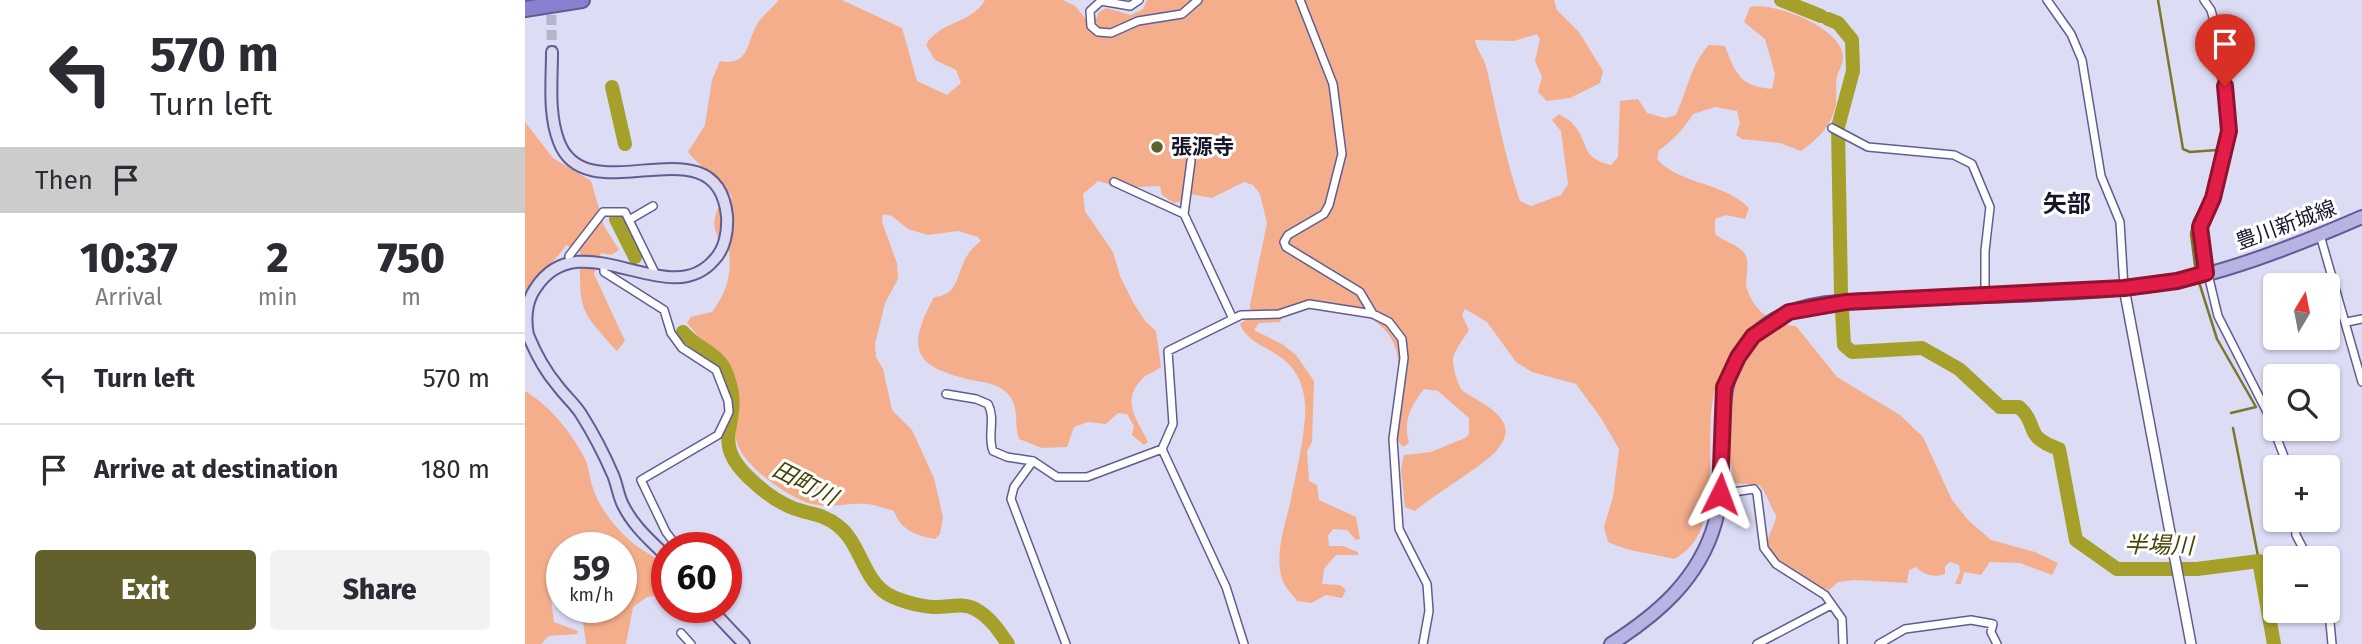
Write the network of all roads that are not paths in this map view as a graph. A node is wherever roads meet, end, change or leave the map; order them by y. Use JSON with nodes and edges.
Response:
{"nodes":[{"id":1,"x":582,"y":0,"type":"edge"},
{"id":2,"x":1139,"y":0,"type":"edge"},
{"id":3,"x":1198,"y":0,"type":"edge"},
{"id":4,"x":1300,"y":0,"type":"edge"},
{"id":5,"x":2047,"y":0,"type":"edge"},
{"id":6,"x":2204,"y":0,"type":"edge"},
{"id":7,"x":525,"y":9,"type":"edge"},
{"id":8,"x":552,"y":52,"type":"tunnel mouth"},
{"id":9,"x":1832,"y":128,"type":"dead end"},
{"id":10,"x":1191,"y":162,"type":"dead end"},
{"id":11,"x":1114,"y":182,"type":"dead end"},
{"id":12,"x":653,"y":206,"type":"dead end"},
{"id":13,"x":1184,"y":214,"type":"junction"},
{"id":14,"x":2362,"y":217,"type":"edge"},
{"id":15,"x":629,"y":220,"type":"junction"},
{"id":16,"x":2320,"y":235,"type":"junction"},
{"id":17,"x":570,"y":263,"type":"junction"},
{"id":18,"x":604,"y":263,"type":"junction"},
{"id":19,"x":2206,"y":273,"type":"junction"},
{"id":20,"x":656,"y":275,"type":"junction"},
{"id":21,"x":2124,"y":288,"type":"junction"},
{"id":22,"x":1985,"y":295,"type":"junction"},
{"id":23,"x":1373,"y":314,"type":"junction"},
{"id":24,"x":1233,"y":319,"type":"junction"},
{"id":25,"x":2362,"y":319,"type":"edge"},
{"id":26,"x":2347,"y":322,"type":"junction"},
{"id":27,"x":2362,"y":382,"type":"edge"},
{"id":28,"x":946,"y":394,"type":"dead end"},
{"id":29,"x":1162,"y":449,"type":"junction"},
{"id":30,"x":2283,"y":455,"type":"edge"},
{"id":31,"x":1033,"y":461,"type":"junction"},
{"id":32,"x":1720,"y":494,"type":"junction"},
{"id":33,"x":666,"y":532,"type":"edge"},
{"id":34,"x":651,"y":543,"type":"edge"},
{"id":35,"x":1831,"y":605,"type":"junction"},
{"id":36,"x":724,"y":623,"type":"edge"},
{"id":37,"x":2330,"y":623,"type":"edge"},
{"id":38,"x":681,"y":633,"type":"dead end"},
{"id":39,"x":691,"y":644,"type":"edge"},
{"id":40,"x":744,"y":644,"type":"edge"},
{"id":41,"x":1066,"y":644,"type":"edge"},
{"id":42,"x":1244,"y":644,"type":"edge"},
{"id":43,"x":1423,"y":644,"type":"edge"},
{"id":44,"x":1612,"y":644,"type":"edge"},
{"id":45,"x":1757,"y":644,"type":"edge"},
{"id":46,"x":1843,"y":644,"type":"edge"},
{"id":47,"x":1879,"y":644,"type":"edge"},
{"id":48,"x":1997,"y":644,"type":"edge"},
{"id":49,"x":2191,"y":644,"type":"edge"},
{"id":50,"x":2332,"y":644,"type":"edge"}],
"edges":[{"from":1,"to":7,"type":"highway"},
{"from":2,"to":3,"type":"street"},
{"from":4,"to":23,"type":"street"},
{"from":5,"to":21,"type":"street"},
{"from":6,"to":19,"type":"street"},
{"from":8,"to":20,"type":"main road"},
{"from":9,"to":22,"type":"street"},
{"from":10,"to":13,"type":"street"},
{"from":11,"to":13,"type":"street"},
{"from":12,"to":15,"type":"street"},
{"from":13,"to":24,"type":"street"},
{"from":14,"to":16,"type":"main road","name":"豊川新城線"},
{"from":15,"to":17,"type":"street"},
{"from":15,"to":20,"type":"street"},
{"from":16,"to":19,"type":"main road","name":"豊川新城線"},
{"from":16,"to":26,"type":"street"},
{"from":17,"to":18,"type":"main road"},
{"from":17,"to":34,"type":"main road"},
{"from":18,"to":20,"type":"main road"},
{"from":18,"to":33,"type":"street"},
{"from":19,"to":21,"type":"main road","name":"豊川新城線"},
{"from":19,"to":30,"type":"street"},
{"from":21,"to":22,"type":"main road","name":"豊川新城線"},
{"from":21,"to":49,"type":"street"},
{"from":22,"to":32,"type":"main road","name":"豊川新城線"},
{"from":23,"to":24,"type":"street"},
{"from":23,"to":43,"type":"street"},
{"from":24,"to":29,"type":"street"},
{"from":25,"to":26,"type":"street"},
{"from":26,"to":27,"type":"street"},
{"from":28,"to":31,"type":"street"},
{"from":29,"to":31,"type":"street"},
{"from":29,"to":42,"type":"street"},
{"from":31,"to":41,"type":"street"},
{"from":32,"to":35,"type":"street"},
{"from":32,"to":44,"type":"main road","name":"豊川新城線"},
{"from":35,"to":45,"type":"street"},
{"from":35,"to":46,"type":"street"},
{"from":36,"to":40,"type":"main road"},
{"from":37,"to":50,"type":"street"},
{"from":38,"to":39,"type":"street"},
{"from":47,"to":48,"type":"street"}]}
